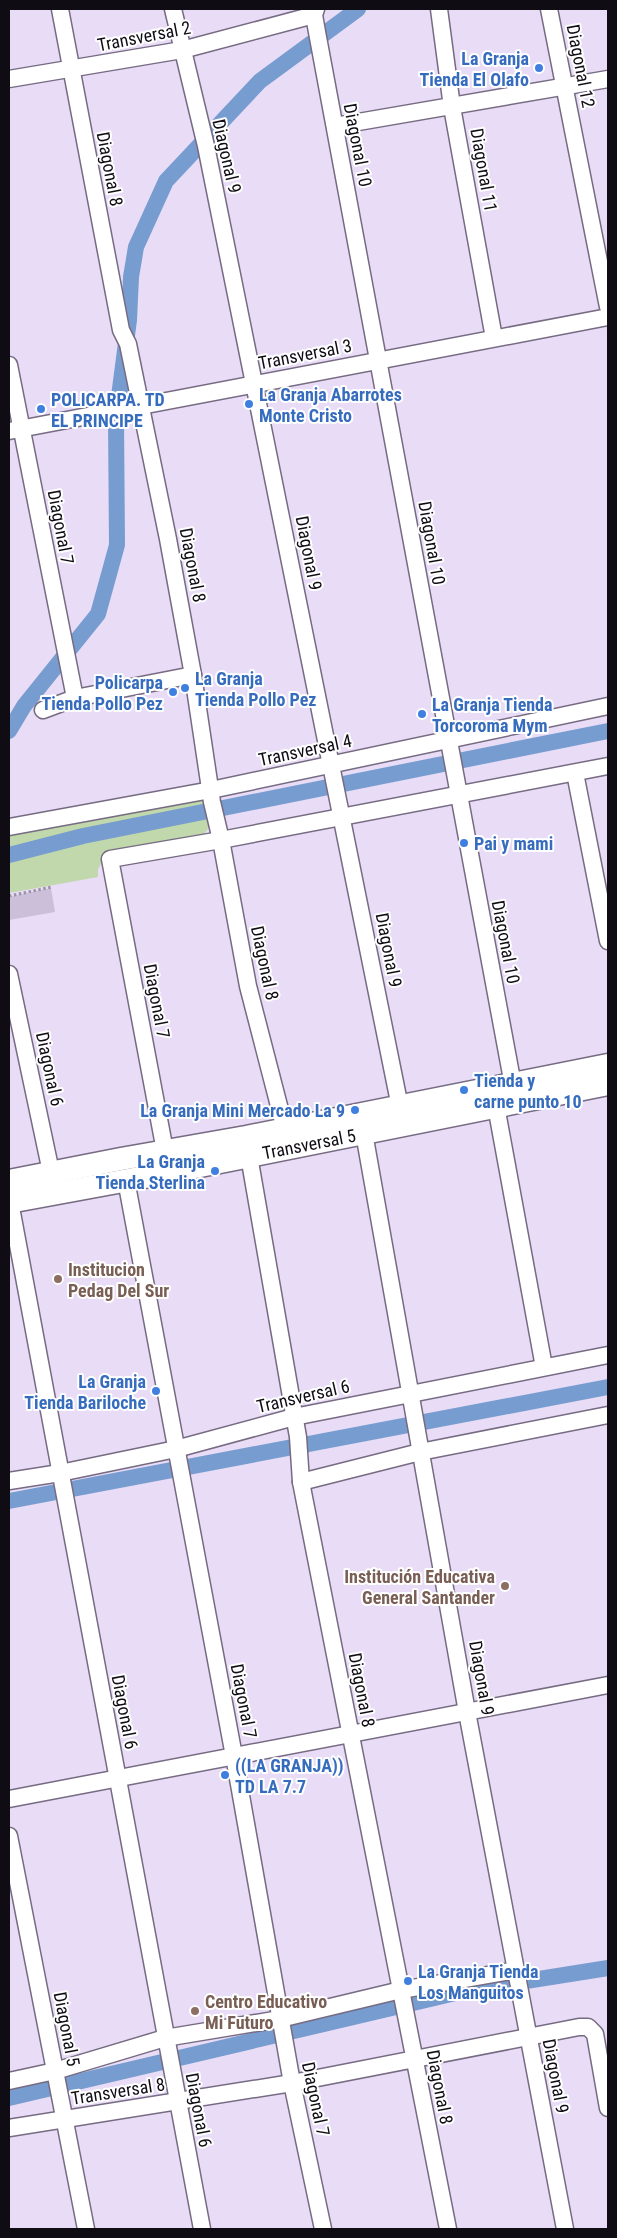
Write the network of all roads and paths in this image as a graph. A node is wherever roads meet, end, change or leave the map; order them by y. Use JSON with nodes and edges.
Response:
{"nodes":[{"id":1,"x":60,"y":9,"type":"edge"},
{"id":2,"x":173,"y":9,"type":"edge"},
{"id":3,"x":439,"y":9,"type":"edge"},
{"id":4,"x":549,"y":9,"type":"edge"},
{"id":5,"x":315,"y":12,"type":"edge"},
{"id":6,"x":182,"y":50,"type":"junction"},
{"id":7,"x":71,"y":69,"type":"junction"},
{"id":8,"x":9,"y":79,"type":"edge"},
{"id":9,"x":608,"y":79,"type":"edge"},
{"id":10,"x":564,"y":87,"type":"junction"},
{"id":11,"x":452,"y":106,"type":"junction"},
{"id":12,"x":335,"y":126,"type":"junction"},
{"id":13,"x":608,"y":307,"type":"edge"},
{"id":14,"x":608,"y":317,"type":"edge"},
{"id":15,"x":494,"y":338,"type":"junction"},
{"id":16,"x":378,"y":360,"type":"junction"},
{"id":17,"x":9,"y":365,"type":"edge"},
{"id":18,"x":254,"y":384,"type":"junction"},
{"id":19,"x":134,"y":407,"type":"junction"},
{"id":20,"x":15,"y":430,"type":"edge"},
{"id":21,"x":193,"y":675,"type":"junction"},
{"id":22,"x":75,"y":698,"type":"junction"},
{"id":23,"x":608,"y":706,"type":"edge"},
{"id":24,"x":43,"y":710,"type":"dead end"},
{"id":25,"x":449,"y":746,"type":"junction"},
{"id":26,"x":608,"y":766,"type":"edge"},
{"id":27,"x":332,"y":769,"type":"junction"},
{"id":28,"x":574,"y":773,"type":"junction"},
{"id":29,"x":458,"y":790,"type":"junction"},
{"id":30,"x":211,"y":796,"type":"junction"},
{"id":31,"x":340,"y":811,"type":"junction"},
{"id":32,"x":9,"y":827,"type":"edge"},
{"id":33,"x":220,"y":835,"type":"junction"},
{"id":34,"x":52,"y":887,"type":"dead end"},
{"id":35,"x":9,"y":896,"type":"edge"},
{"id":36,"x":608,"y":942,"type":"edge"},
{"id":37,"x":9,"y":974,"type":"edge"},
{"id":38,"x":608,"y":1065,"type":"edge"},
{"id":39,"x":608,"y":1084,"type":"edge"},
{"id":40,"x":513,"y":1086,"type":"junction"},
{"id":41,"x":496,"y":1106,"type":"junction"},
{"id":42,"x":400,"y":1107,"type":"junction"},
{"id":43,"x":285,"y":1129,"type":"junction"},
{"id":44,"x":364,"y":1133,"type":"junction"},
{"id":45,"x":165,"y":1151,"type":"junction"},
{"id":46,"x":249,"y":1156,"type":"junction"},
{"id":47,"x":51,"y":1172,"type":"junction"},
{"id":48,"x":126,"y":1180,"type":"junction"},
{"id":49,"x":9,"y":1195,"type":"edge"},
{"id":50,"x":608,"y":1355,"type":"edge"},
{"id":51,"x":544,"y":1367,"type":"junction"},
{"id":52,"x":411,"y":1398,"type":"junction"},
{"id":53,"x":608,"y":1415,"type":"edge"},
{"id":54,"x":294,"y":1418,"type":"junction"},
{"id":55,"x":420,"y":1445,"type":"junction"},
{"id":56,"x":177,"y":1453,"type":"junction"},
{"id":57,"x":61,"y":1480,"type":"junction"},
{"id":58,"x":9,"y":1481,"type":"edge"},
{"id":59,"x":301,"y":1482,"type":"junction"},
{"id":60,"x":608,"y":1685,"type":"edge"},
{"id":61,"x":467,"y":1712,"type":"junction"},
{"id":62,"x":350,"y":1734,"type":"junction"},
{"id":63,"x":234,"y":1756,"type":"junction"},
{"id":64,"x":117,"y":1778,"type":"junction"},
{"id":65,"x":9,"y":1799,"type":"edge"},
{"id":66,"x":9,"y":1836,"type":"edge"},
{"id":67,"x":516,"y":1973,"type":"junction"},
{"id":68,"x":401,"y":1992,"type":"junction"},
{"id":69,"x":281,"y":2022,"type":"junction"},
{"id":70,"x":528,"y":2036,"type":"junction"},
{"id":71,"x":166,"y":2040,"type":"junction"},
{"id":72,"x":414,"y":2060,"type":"junction"},
{"id":73,"x":55,"y":2073,"type":"junction"},
{"id":74,"x":9,"y":2080,"type":"edge"},
{"id":75,"x":292,"y":2083,"type":"junction"},
{"id":76,"x":177,"y":2102,"type":"junction"},
{"id":77,"x":608,"y":2108,"type":"edge"},
{"id":78,"x":63,"y":2112,"type":"junction"},
{"id":79,"x":9,"y":2128,"type":"edge"},
{"id":80,"x":86,"y":2229,"type":"edge"},
{"id":81,"x":202,"y":2229,"type":"edge"},
{"id":82,"x":323,"y":2229,"type":"edge"},
{"id":83,"x":448,"y":2229,"type":"edge"},
{"id":84,"x":565,"y":2229,"type":"edge"}],
"edges":[{"from":1,"to":7,"type":"street","name":"Diagonal 8"},
{"from":2,"to":6,"type":"street","name":"Diagonal 9"},
{"from":3,"to":11,"type":"street","name":"Diagonal 11"},
{"from":4,"to":10,"type":"street","name":"Diagonal 12"},
{"from":5,"to":6,"type":"street","name":"Transversal 2"},
{"from":5,"to":12,"type":"street","name":"Diagonal 10"},
{"from":6,"to":7,"type":"street","name":"Transversal 2"},
{"from":6,"to":18,"type":"street","name":"Diagonal 9"},
{"from":7,"to":8,"type":"street","name":"Transversal 2"},
{"from":7,"to":19,"type":"street","name":"Diagonal 8"},
{"from":9,"to":10,"type":"street"},
{"from":10,"to":11,"type":"street"},
{"from":10,"to":13,"type":"street","name":"Diagonal 12"},
{"from":11,"to":12,"type":"street"},
{"from":11,"to":15,"type":"street","name":"Diagonal 11"},
{"from":12,"to":16,"type":"street","name":"Diagonal 10"},
{"from":14,"to":15,"type":"street","name":"Transversal 3"},
{"from":15,"to":16,"type":"street","name":"Transversal 3"},
{"from":16,"to":18,"type":"street","name":"Transversal 3"},
{"from":16,"to":25,"type":"street","name":"Diagonal 10"},
{"from":17,"to":20,"type":"street","name":"Diagonal 7"},
{"from":18,"to":19,"type":"street","name":"Transversal 3"},
{"from":18,"to":27,"type":"street","name":"Diagonal 9"},
{"from":19,"to":20,"type":"street","name":"Transversal 3"},
{"from":19,"to":21,"type":"street","name":"Diagonal 8"},
{"from":20,"to":22,"type":"street","name":"Diagonal 7"},
{"from":21,"to":22,"type":"street"},
{"from":21,"to":30,"type":"street","name":"Diagonal 8"},
{"from":22,"to":24,"type":"street"},
{"from":23,"to":25,"type":"street","name":"Transversal 4"},
{"from":25,"to":27,"type":"street","name":"Transversal 4"},
{"from":25,"to":29,"type":"street","name":"Diagonal 10"},
{"from":26,"to":28,"type":"street"},
{"from":27,"to":30,"type":"street","name":"Transversal 4"},
{"from":27,"to":31,"type":"street","name":"Diagonal 9"},
{"from":28,"to":29,"type":"street"},
{"from":28,"to":36,"type":"street"},
{"from":29,"to":31,"type":"street"},
{"from":29,"to":40,"type":"street","name":"Diagonal 10"},
{"from":30,"to":32,"type":"street","name":"Transversal 4"},
{"from":30,"to":33,"type":"street","name":"Diagonal 8"},
{"from":31,"to":33,"type":"street"},
{"from":31,"to":42,"type":"street","name":"Diagonal 9"},
{"from":33,"to":43,"type":"street","name":"Diagonal 8"},
{"from":33,"to":45,"type":"street","name":"Diagonal 7"},
{"from":34,"to":35,"type":"path"},
{"from":37,"to":47,"type":"street","name":"Diagonal 6"},
{"from":38,"to":40,"type":"street","name":"Transversal 5"},
{"from":39,"to":41,"type":"street","name":"Transversal 5"},
{"from":40,"to":42,"type":"street","name":"Transversal 5"},
{"from":41,"to":44,"type":"street","name":"Transversal 5"},
{"from":41,"to":51,"type":"street"},
{"from":42,"to":43,"type":"street","name":"Transversal 5"},
{"from":43,"to":45,"type":"street","name":"Transversal 5"},
{"from":44,"to":46,"type":"street","name":"Transversal 5"},
{"from":44,"to":52,"type":"street","name":"Diagonal 9"},
{"from":45,"to":47,"type":"street","name":"Transversal 5"},
{"from":46,"to":48,"type":"street","name":"Transversal 5"},
{"from":46,"to":54,"type":"street","name":"Diagonal 8"},
{"from":47,"to":49,"type":"street","name":"Transversal 5"},
{"from":48,"to":49,"type":"street","name":"Transversal 5"},
{"from":48,"to":56,"type":"street","name":"Diagonal 7"},
{"from":49,"to":57,"type":"street","name":"Diagonal 6"},
{"from":50,"to":51,"type":"street","name":"Transversal 6"},
{"from":51,"to":52,"type":"street","name":"Transversal 6"},
{"from":52,"to":54,"type":"street","name":"Transversal 6"},
{"from":52,"to":55,"type":"street","name":"Diagonal 9"},
{"from":53,"to":55,"type":"street"},
{"from":54,"to":56,"type":"street","name":"Transversal 6"},
{"from":54,"to":59,"type":"street","name":"Diagonal 8"},
{"from":55,"to":59,"type":"street"},
{"from":55,"to":61,"type":"street","name":"Diagonal 9"},
{"from":56,"to":57,"type":"street","name":"Transversal 6"},
{"from":56,"to":63,"type":"street","name":"Diagonal 7"},
{"from":57,"to":58,"type":"street","name":"Transversal 6"},
{"from":57,"to":64,"type":"street","name":"Diagonal 6"},
{"from":59,"to":62,"type":"street","name":"Diagonal 8"},
{"from":60,"to":61,"type":"street"},
{"from":61,"to":62,"type":"street"},
{"from":61,"to":67,"type":"street","name":"Diagonal 9"},
{"from":62,"to":63,"type":"street"},
{"from":62,"to":68,"type":"street","name":"Diagonal 8"},
{"from":63,"to":64,"type":"street"},
{"from":63,"to":69,"type":"street","name":"Diagonal 7"},
{"from":64,"to":65,"type":"street"},
{"from":64,"to":71,"type":"street","name":"Diagonal 6"},
{"from":66,"to":73,"type":"street","name":"Diagonal 5"},
{"from":67,"to":68,"type":"street"},
{"from":67,"to":70,"type":"street","name":"Diagonal 9"},
{"from":68,"to":69,"type":"street"},
{"from":68,"to":72,"type":"street","name":"Diagonal 8"},
{"from":69,"to":71,"type":"street"},
{"from":69,"to":75,"type":"street","name":"Diagonal 7"},
{"from":70,"to":72,"type":"street","name":"Transversal 8"},
{"from":70,"to":77,"type":"street","name":"Transversal 8"},
{"from":70,"to":84,"type":"street","name":"Diagonal 9"},
{"from":71,"to":73,"type":"street"},
{"from":71,"to":76,"type":"street","name":"Diagonal 6"},
{"from":72,"to":75,"type":"street","name":"Transversal 8"},
{"from":72,"to":83,"type":"street","name":"Diagonal 8"},
{"from":73,"to":74,"type":"street"},
{"from":73,"to":78,"type":"street","name":"Diagonal 5"},
{"from":75,"to":76,"type":"street","name":"Transversal 8"},
{"from":75,"to":82,"type":"street","name":"Diagonal 7"},
{"from":76,"to":78,"type":"street","name":"Transversal 8"},
{"from":76,"to":81,"type":"street","name":"Diagonal 6"},
{"from":78,"to":79,"type":"street","name":"Transversal 8"},
{"from":78,"to":80,"type":"street","name":"Diagonal 5"}]}
